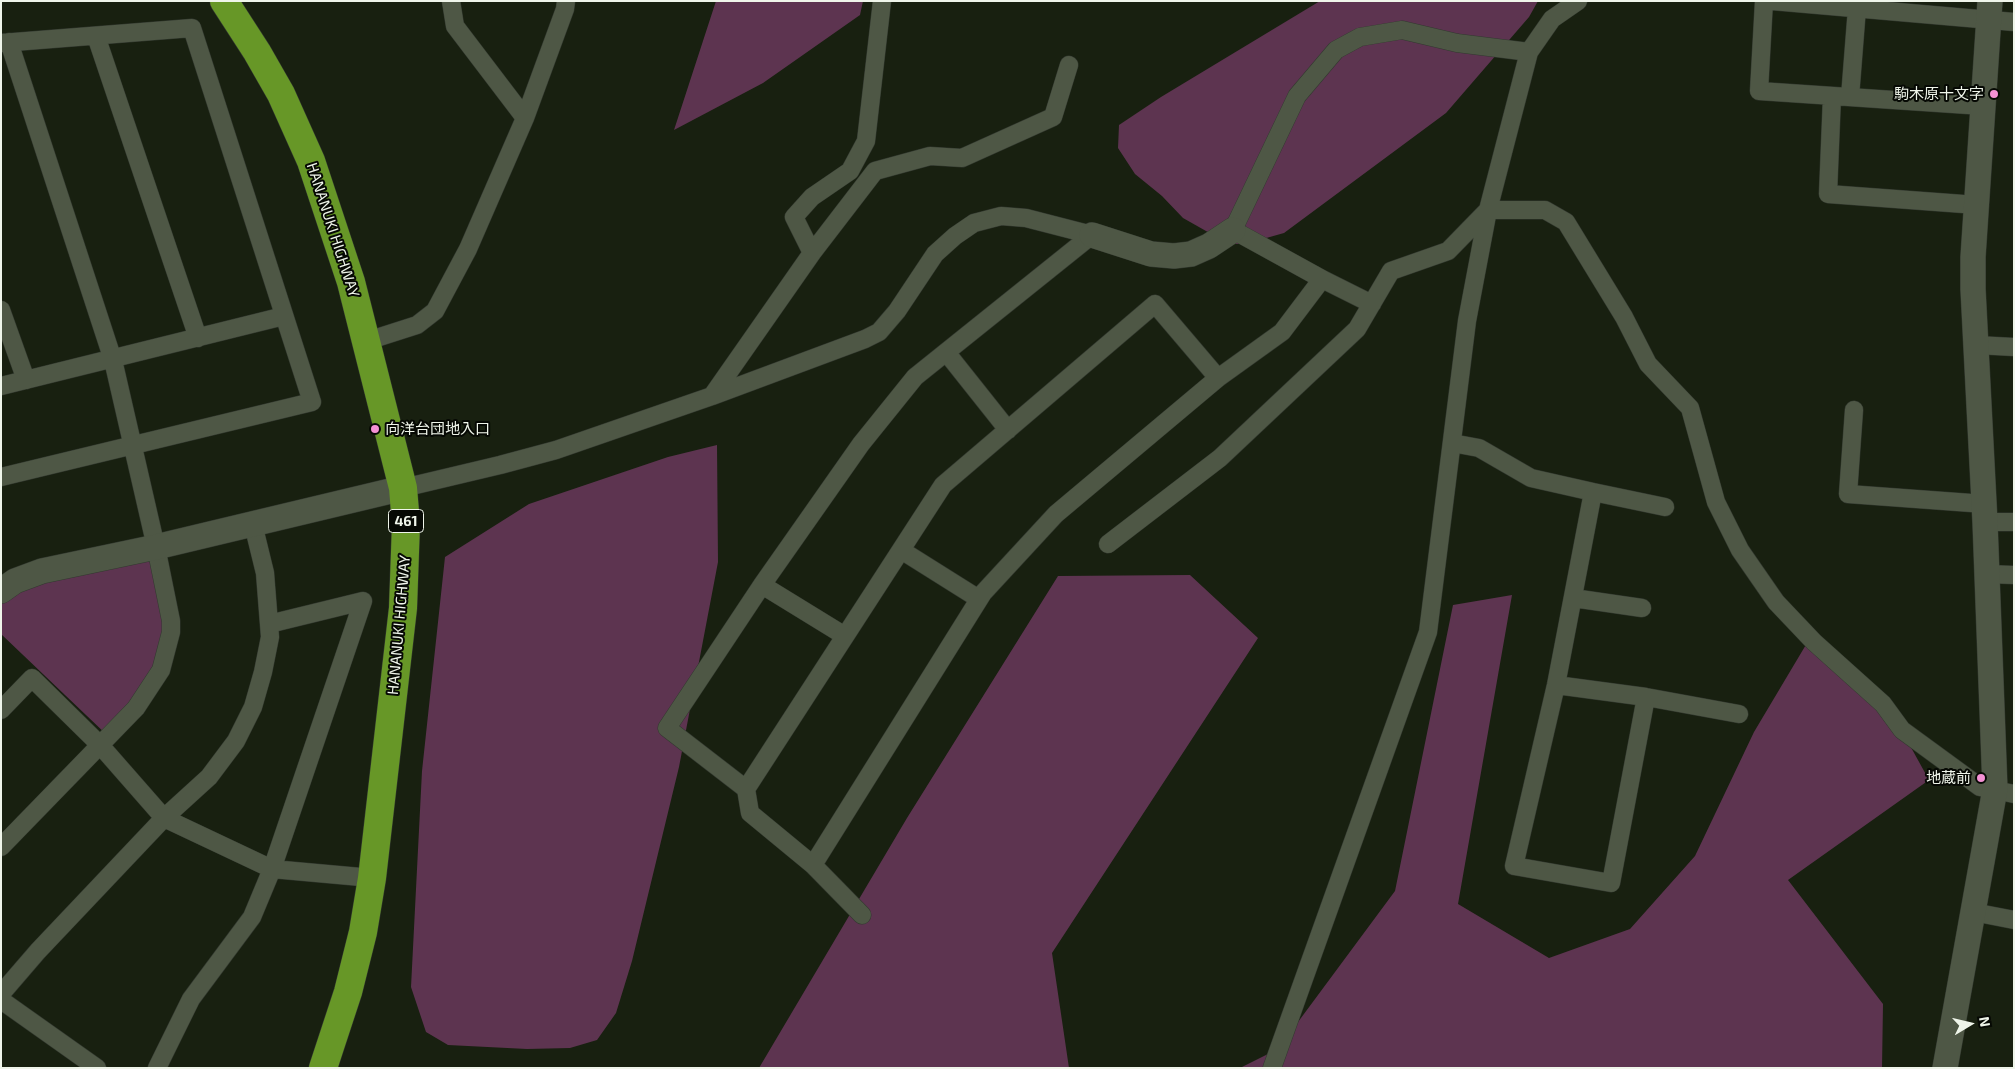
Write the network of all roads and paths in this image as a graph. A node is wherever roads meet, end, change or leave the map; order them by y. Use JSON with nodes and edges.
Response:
{"nodes":[{"id":1,"x":224,"y":1,"type":"edge"},
{"id":2,"x":451,"y":1,"type":"edge"},
{"id":3,"x":566,"y":1,"type":"edge"},
{"id":4,"x":882,"y":1,"type":"edge"},
{"id":5,"x":1578,"y":1,"type":"edge"},
{"id":6,"x":1764,"y":1,"type":"edge"},
{"id":7,"x":1772,"y":1,"type":"edge"},
{"id":8,"x":1857,"y":8,"type":"junction"},
{"id":9,"x":1989,"y":10,"type":"edge"},
{"id":10,"x":2014,"y":22,"type":"edge"},
{"id":11,"x":96,"y":36,"type":"junction"},
{"id":12,"x":5,"y":42,"type":"edge"},
{"id":13,"x":1529,"y":52,"type":"junction"},
{"id":14,"x":1069,"y":65,"type":"dead end"},
{"id":15,"x":1832,"y":96,"type":"junction"},
{"id":16,"x":1850,"y":97,"type":"junction"},
{"id":17,"x":1983,"y":106,"type":"junction"},
{"id":18,"x":525,"y":118,"type":"junction"},
{"id":19,"x":1976,"y":205,"type":"junction"},
{"id":20,"x":1488,"y":210,"type":"junction"},
{"id":21,"x":1232,"y":230,"type":"junction"},
{"id":22,"x":1092,"y":235,"type":"junction"},
{"id":23,"x":812,"y":253,"type":"junction"},
{"id":24,"x":1322,"y":279,"type":"junction"},
{"id":25,"x":1372,"y":304,"type":"junction"},
{"id":26,"x":1,"y":310,"type":"edge"},
{"id":27,"x":284,"y":316,"type":"junction"},
{"id":28,"x":198,"y":338,"type":"junction"},
{"id":29,"x":367,"y":341,"type":"junction"},
{"id":30,"x":1976,"y":344,"type":"junction"},
{"id":31,"x":2014,"y":347,"type":"edge"},
{"id":32,"x":946,"y":352,"type":"junction"},
{"id":33,"x":113,"y":360,"type":"junction"},
{"id":34,"x":1218,"y":378,"type":"junction"},
{"id":35,"x":26,"y":380,"type":"junction"},
{"id":36,"x":1,"y":386,"type":"edge"},
{"id":37,"x":712,"y":396,"type":"junction"},
{"id":38,"x":1854,"y":410,"type":"dead end"},
{"id":39,"x":1008,"y":430,"type":"junction"},
{"id":40,"x":1452,"y":444,"type":"junction"},
{"id":41,"x":133,"y":446,"type":"junction"},
{"id":42,"x":1,"y":477,"type":"edge"},
{"id":43,"x":404,"y":488,"type":"junction"},
{"id":44,"x":1593,"y":492,"type":"junction"},
{"id":45,"x":1665,"y":507,"type":"dead end"},
{"id":46,"x":1985,"y":513,"type":"junction"},
{"id":47,"x":2014,"y":522,"type":"edge"},
{"id":48,"x":253,"y":524,"type":"junction"},
{"id":49,"x":1108,"y":544,"type":"dead end"},
{"id":50,"x":156,"y":547,"type":"junction"},
{"id":51,"x":901,"y":550,"type":"junction"},
{"id":52,"x":1987,"y":574,"type":"junction"},
{"id":53,"x":2014,"y":574,"type":"edge"},
{"id":54,"x":762,"y":585,"type":"junction"},
{"id":55,"x":1,"y":591,"type":"edge"},
{"id":56,"x":1573,"y":598,"type":"junction"},
{"id":57,"x":979,"y":599,"type":"junction"},
{"id":58,"x":1642,"y":608,"type":"dead end"},
{"id":59,"x":269,"y":624,"type":"junction"},
{"id":60,"x":845,"y":636,"type":"junction"},
{"id":61,"x":1556,"y":685,"type":"junction"},
{"id":62,"x":1646,"y":698,"type":"junction"},
{"id":63,"x":1,"y":710,"type":"edge"},
{"id":64,"x":1740,"y":714,"type":"dead end"},
{"id":65,"x":100,"y":745,"type":"junction"},
{"id":66,"x":746,"y":789,"type":"junction"},
{"id":67,"x":2004,"y":792,"type":"edge"},
{"id":68,"x":164,"y":818,"type":"junction"},
{"id":69,"x":1,"y":847,"type":"edge"},
{"id":70,"x":813,"y":865,"type":"junction"},
{"id":71,"x":272,"y":868,"type":"junction"},
{"id":72,"x":372,"y":878,"type":"junction"},
{"id":73,"x":1973,"y":912,"type":"junction"},
{"id":74,"x":862,"y":915,"type":"dead end"},
{"id":75,"x":2014,"y":920,"type":"edge"},
{"id":76,"x":1,"y":994,"type":"edge"},
{"id":77,"x":1,"y":1000,"type":"edge"},
{"id":78,"x":97,"y":1068,"type":"edge"},
{"id":79,"x":157,"y":1068,"type":"edge"},
{"id":80,"x":323,"y":1068,"type":"edge"},
{"id":81,"x":1272,"y":1068,"type":"edge"},
{"id":82,"x":1945,"y":1068,"type":"edge"}],
"edges":[{"from":1,"to":29,"type":"highway","name":"HANANUKI HIGHWAY","number":"461"},
{"from":2,"to":18,"type":"street"},
{"from":3,"to":18,"type":"street"},
{"from":4,"to":23,"type":"street"},
{"from":5,"to":13,"type":"street"},
{"from":6,"to":15,"type":"street"},
{"from":7,"to":8,"type":"street"},
{"from":8,"to":9,"type":"street"},
{"from":8,"to":16,"type":"street"},
{"from":9,"to":10,"type":"street"},
{"from":9,"to":17,"type":"street"},
{"from":11,"to":12,"type":"street"},
{"from":11,"to":27,"type":"street"},
{"from":11,"to":28,"type":"street"},
{"from":12,"to":33,"type":"street"},
{"from":13,"to":20,"type":"street"},
{"from":13,"to":21,"type":"street"},
{"from":14,"to":23,"type":"street"},
{"from":15,"to":16,"type":"street"},
{"from":15,"to":19,"type":"street"},
{"from":16,"to":17,"type":"street"},
{"from":17,"to":19,"type":"street"},
{"from":18,"to":29,"type":"street"},
{"from":19,"to":30,"type":"street"},
{"from":20,"to":25,"type":"street"},
{"from":20,"to":40,"type":"street"},
{"from":20,"to":67,"type":"street"},
{"from":21,"to":22,"type":"street"},
{"from":21,"to":24,"type":"street"},
{"from":22,"to":32,"type":"street"},
{"from":22,"to":37,"type":"street"},
{"from":23,"to":37,"type":"street"},
{"from":24,"to":25,"type":"street"},
{"from":24,"to":34,"type":"street"},
{"from":25,"to":49,"type":"street"},
{"from":26,"to":35,"type":"street"},
{"from":27,"to":28,"type":"street"},
{"from":27,"to":41,"type":"street"},
{"from":28,"to":33,"type":"street"},
{"from":29,"to":43,"type":"highway","name":"HANANUKI HIGHWAY","number":"461"},
{"from":30,"to":31,"type":"street"},
{"from":30,"to":46,"type":"street"},
{"from":32,"to":39,"type":"street"},
{"from":32,"to":54,"type":"street"},
{"from":33,"to":35,"type":"street"},
{"from":33,"to":41,"type":"street"},
{"from":34,"to":39,"type":"street"},
{"from":34,"to":57,"type":"street"},
{"from":35,"to":36,"type":"street"},
{"from":37,"to":43,"type":"street"},
{"from":38,"to":46,"type":"street"},
{"from":39,"to":51,"type":"street"},
{"from":40,"to":44,"type":"street"},
{"from":40,"to":81,"type":"street"},
{"from":41,"to":42,"type":"street"},
{"from":41,"to":50,"type":"street"},
{"from":43,"to":48,"type":"street"},
{"from":43,"to":72,"type":"highway","name":"HANANUKI HIGHWAY","number":"461"},
{"from":44,"to":45,"type":"street"},
{"from":44,"to":56,"type":"street"},
{"from":46,"to":47,"type":"street"},
{"from":46,"to":52,"type":"street"},
{"from":48,"to":50,"type":"street"},
{"from":48,"to":59,"type":"street"},
{"from":50,"to":55,"type":"street"},
{"from":50,"to":65,"type":"street"},
{"from":51,"to":57,"type":"street"},
{"from":51,"to":60,"type":"street"},
{"from":52,"to":53,"type":"street"},
{"from":52,"to":67,"type":"street"},
{"from":54,"to":60,"type":"street"},
{"from":54,"to":66,"type":"street"},
{"from":56,"to":58,"type":"street"},
{"from":56,"to":61,"type":"street"},
{"from":57,"to":70,"type":"street"},
{"from":59,"to":68,"type":"street"},
{"from":59,"to":71,"type":"street"},
{"from":60,"to":66,"type":"street"},
{"from":61,"to":62,"type":"street"},
{"from":61,"to":62,"type":"street"},
{"from":62,"to":64,"type":"street"},
{"from":63,"to":65,"type":"street"},
{"from":65,"to":68,"type":"street"},
{"from":65,"to":69,"type":"street"},
{"from":66,"to":70,"type":"street"},
{"from":67,"to":73,"type":"street"},
{"from":68,"to":71,"type":"street"},
{"from":68,"to":76,"type":"street"},
{"from":70,"to":74,"type":"street"},
{"from":71,"to":72,"type":"street"},
{"from":71,"to":79,"type":"street"},
{"from":72,"to":80,"type":"highway","name":"HANANUKI HIGHWAY","number":"461"},
{"from":73,"to":75,"type":"street"},
{"from":73,"to":82,"type":"street"},
{"from":77,"to":78,"type":"street"}]}
